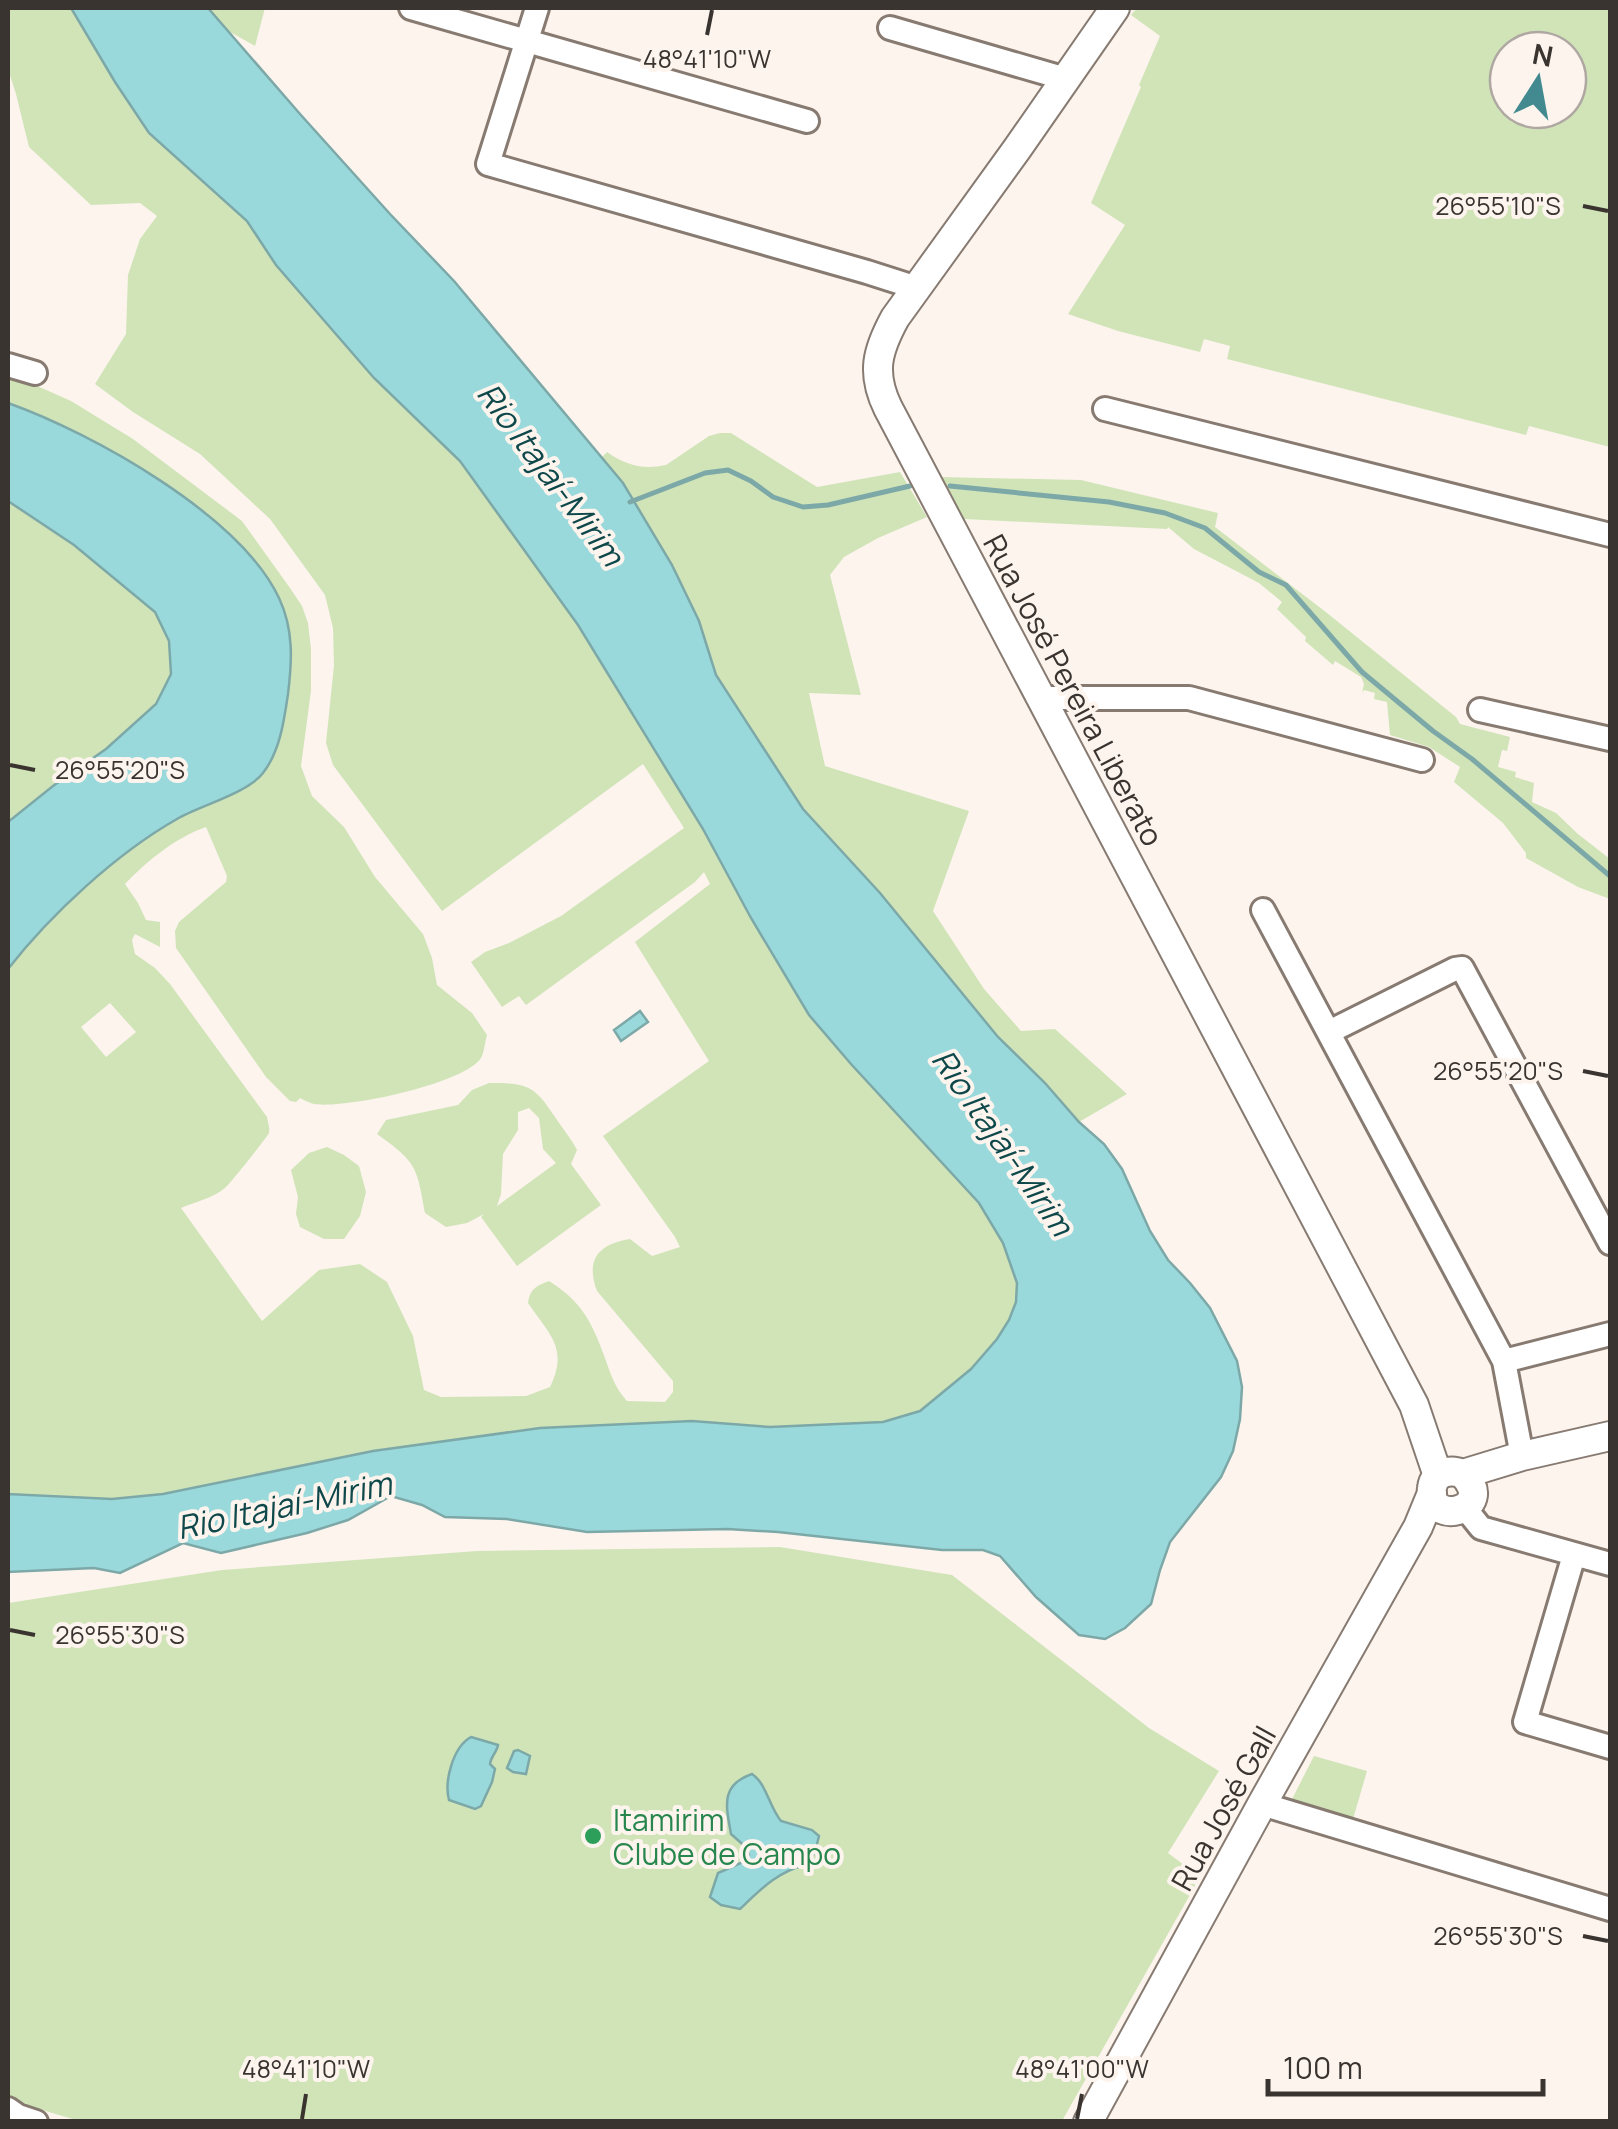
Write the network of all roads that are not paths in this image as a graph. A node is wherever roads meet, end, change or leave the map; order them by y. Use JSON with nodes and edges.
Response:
{"nodes":[{"id":1,"x":411,"y":8,"type":"edge"},
{"id":2,"x":536,"y":8,"type":"edge"},
{"id":3,"x":1115,"y":8,"type":"edge"},
{"id":4,"x":890,"y":28,"type":"dead end"},
{"id":5,"x":526,"y":40,"type":"junction"},
{"id":6,"x":1066,"y":79,"type":"junction"},
{"id":7,"x":808,"y":120,"type":"dead end"},
{"id":8,"x":918,"y":288,"type":"junction"},
{"id":9,"x":8,"y":366,"type":"edge"},
{"id":10,"x":35,"y":374,"type":"dead end"},
{"id":11,"x":1105,"y":409,"type":"dead end"},
{"id":12,"x":1610,"y":535,"type":"edge"},
{"id":13,"x":1041,"y":698,"type":"junction"},
{"id":14,"x":1480,"y":710,"type":"dead end"},
{"id":15,"x":1610,"y":739,"type":"edge"},
{"id":16,"x":1422,"y":760,"type":"dead end"},
{"id":17,"x":1264,"y":910,"type":"dead end"},
{"id":18,"x":1329,"y":1032,"type":"junction"},
{"id":19,"x":1610,"y":1244,"type":"edge"},
{"id":20,"x":1610,"y":1334,"type":"edge"},
{"id":21,"x":1504,"y":1361,"type":"junction"},
{"id":22,"x":1610,"y":1436,"type":"edge"},
{"id":23,"x":1522,"y":1456,"type":"junction"},
{"id":24,"x":1453,"y":1489,"type":"junction"},
{"id":25,"x":1574,"y":1555,"type":"junction"},
{"id":26,"x":1610,"y":1564,"type":"edge"},
{"id":27,"x":1610,"y":1747,"type":"edge"},
{"id":28,"x":1262,"y":1804,"type":"junction"},
{"id":29,"x":1610,"y":1910,"type":"edge"},
{"id":30,"x":8,"y":2109,"type":"edge"},
{"id":31,"x":36,"y":2122,"type":"edge"},
{"id":32,"x":1088,"y":2122,"type":"edge"}],
"edges":[{"from":1,"to":5,"type":"street"},
{"from":2,"to":5,"type":"street"},
{"from":3,"to":6,"type":"main road","name":"Rua José Pereira Liberato"},
{"from":4,"to":6,"type":"street"},
{"from":5,"to":7,"type":"street"},
{"from":5,"to":8,"type":"street"},
{"from":6,"to":8,"type":"main road","name":"Rua José Pereira Liberato"},
{"from":8,"to":13,"type":"main road","name":"Rua José Pereira Liberato"},
{"from":9,"to":10,"type":"street"},
{"from":11,"to":12,"type":"street"},
{"from":13,"to":16,"type":"street"},
{"from":13,"to":24,"type":"main road","name":"Rua José Pereira Liberato"},
{"from":14,"to":15,"type":"street"},
{"from":17,"to":18,"type":"street"},
{"from":18,"to":19,"type":"street"},
{"from":18,"to":21,"type":"street"},
{"from":20,"to":21,"type":"street"},
{"from":21,"to":23,"type":"street"},
{"from":22,"to":23,"type":"main road"},
{"from":23,"to":24,"type":"main road"},
{"from":24,"to":25,"type":"street"},
{"from":24,"to":28,"type":"main road","name":"Rua José Gall"},
{"from":25,"to":26,"type":"street"},
{"from":25,"to":27,"type":"street"},
{"from":28,"to":29,"type":"street"},
{"from":28,"to":32,"type":"main road","name":"Rua José Gall"},
{"from":30,"to":31,"type":"street"}]}
